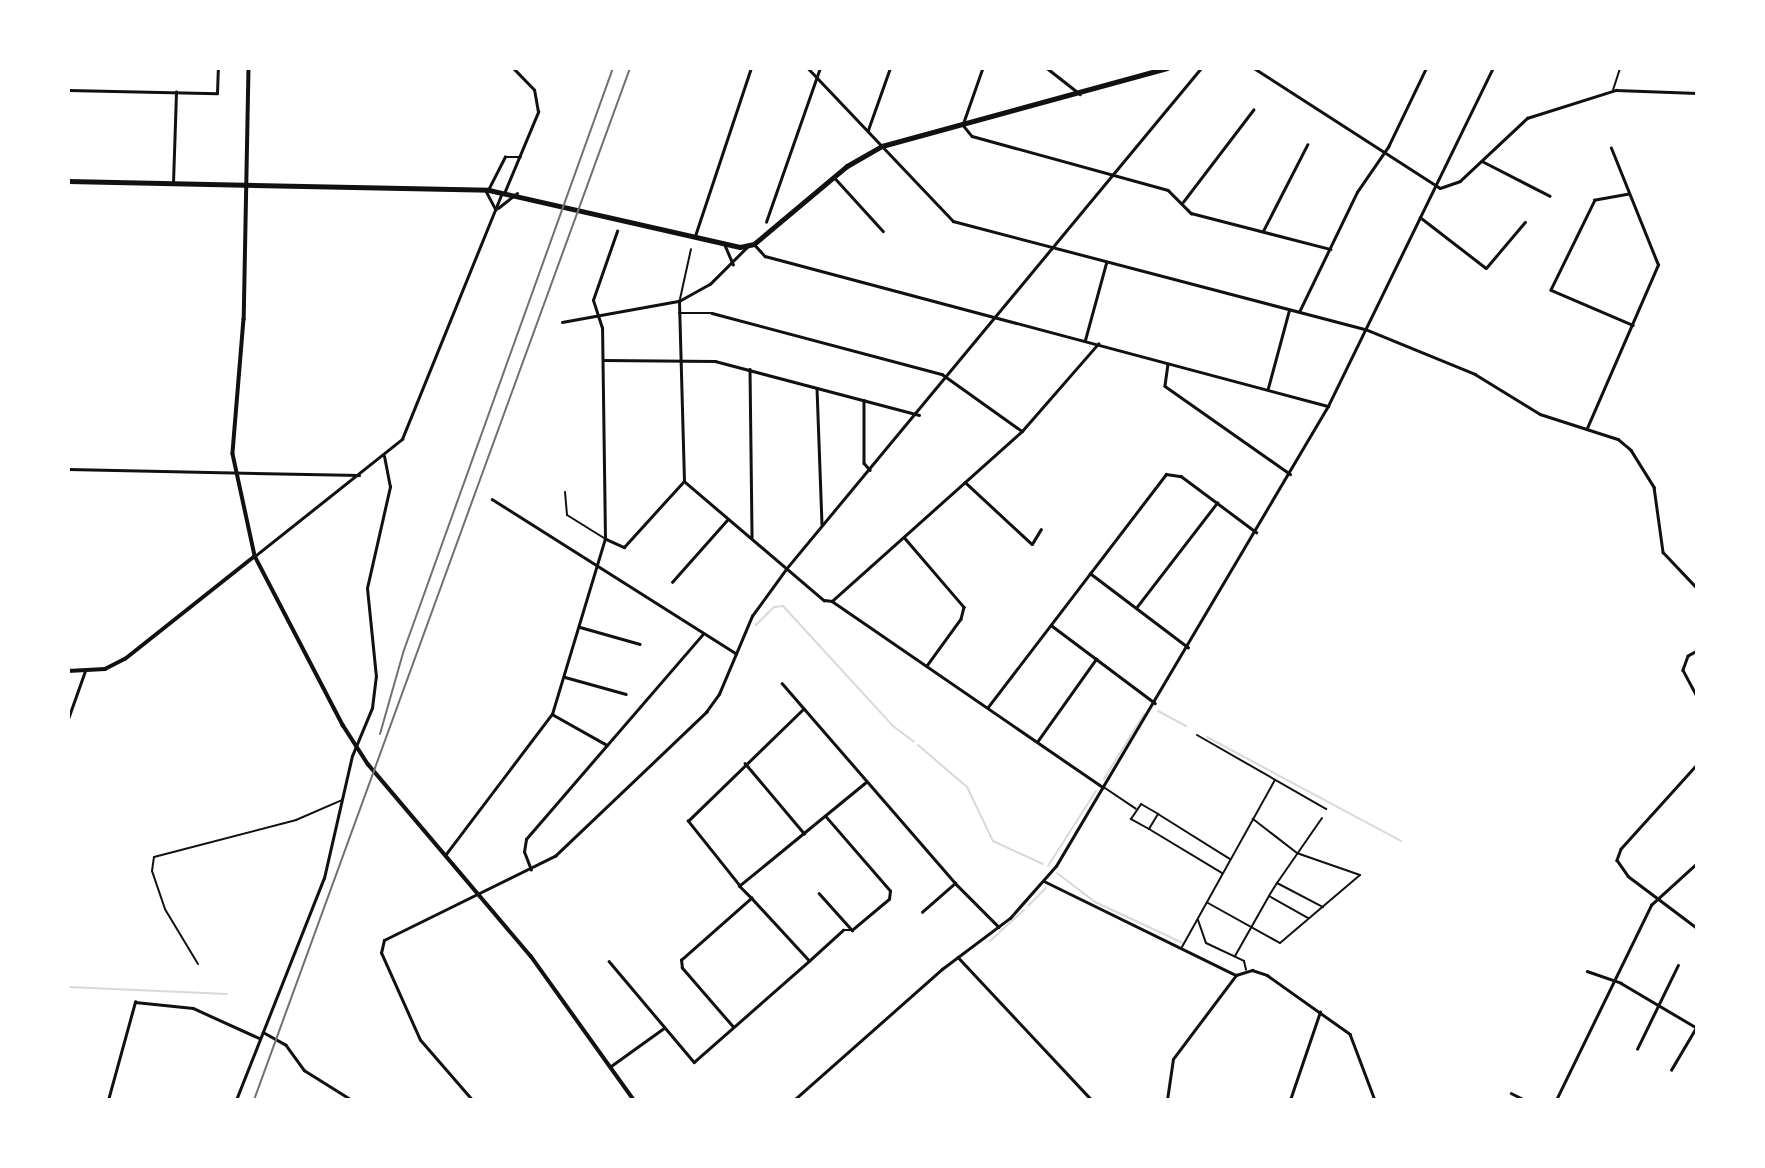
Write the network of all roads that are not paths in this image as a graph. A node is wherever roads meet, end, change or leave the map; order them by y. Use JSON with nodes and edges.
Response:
{"nodes":[{"id":1,"x":218,"y":68,"type":"edge"},
{"id":2,"x":249,"y":68,"type":"edge"},
{"id":3,"x":513,"y":68,"type":"edge"},
{"id":4,"x":751,"y":68,"type":"edge"},
{"id":5,"x":808,"y":68,"type":"edge"},
{"id":6,"x":820,"y":68,"type":"edge"},
{"id":7,"x":890,"y":68,"type":"edge"},
{"id":8,"x":983,"y":68,"type":"edge"},
{"id":9,"x":1047,"y":68,"type":"edge"},
{"id":10,"x":1167,"y":68,"type":"edge"},
{"id":11,"x":1198,"y":68,"type":"edge"},
{"id":12,"x":1254,"y":68,"type":"edge"},
{"id":13,"x":1426,"y":68,"type":"edge"},
{"id":14,"x":1493,"y":68,"type":"edge"},
{"id":15,"x":1620,"y":68,"type":"edge"},
{"id":16,"x":817,"y":77,"type":"junction"},
{"id":17,"x":68,"y":90,"type":"edge"},
{"id":18,"x":1612,"y":91,"type":"junction"},
{"id":19,"x":176,"y":92,"type":"junction"},
{"id":20,"x":1697,"y":93,"type":"edge"},
{"id":21,"x":1080,"y":94,"type":"junction"},
{"id":22,"x":1253,"y":110,"type":"dead end"},
{"id":23,"x":963,"y":125,"type":"junction"},
{"id":24,"x":867,"y":130,"type":"junction"},
{"id":25,"x":1307,"y":145,"type":"dead end"},
{"id":26,"x":882,"y":146,"type":"junction"},
{"id":27,"x":1611,"y":148,"type":"dead end"},
{"id":28,"x":1384,"y":151,"type":"junction"},
{"id":29,"x":521,"y":158,"type":"junction"},
{"id":30,"x":1482,"y":161,"type":"junction"},
{"id":31,"x":834,"y":177,"type":"junction"},
{"id":32,"x":1114,"y":177,"type":"junction"},
{"id":33,"x":68,"y":181,"type":"edge"},
{"id":34,"x":173,"y":184,"type":"junction"},
{"id":35,"x":247,"y":185,"type":"junction"},
{"id":36,"x":1436,"y":186,"type":"junction"},
{"id":37,"x":486,"y":189,"type":"junction"},
{"id":38,"x":504,"y":191,"type":"junction"},
{"id":39,"x":517,"y":193,"type":"junction"},
{"id":40,"x":1630,"y":194,"type":"junction"},
{"id":41,"x":1550,"y":196,"type":"dead end"},
{"id":42,"x":1183,"y":202,"type":"junction"},
{"id":43,"x":496,"y":210,"type":"junction"},
{"id":44,"x":1420,"y":217,"type":"junction"},
{"id":45,"x":766,"y":222,"type":"dead end"},
{"id":46,"x":1525,"y":222,"type":"dead end"},
{"id":47,"x":617,"y":231,"type":"dead end"},
{"id":48,"x":883,"y":231,"type":"dead end"},
{"id":49,"x":1263,"y":231,"type":"junction"},
{"id":50,"x":695,"y":236,"type":"junction"},
{"id":51,"x":754,"y":244,"type":"junction"},
{"id":52,"x":725,"y":245,"type":"junction"},
{"id":53,"x":748,"y":246,"type":"junction"},
{"id":54,"x":691,"y":249,"type":"dead end"},
{"id":55,"x":1054,"y":249,"type":"junction"},
{"id":56,"x":1329,"y":249,"type":"junction"},
{"id":57,"x":1107,"y":261,"type":"junction"},
{"id":58,"x":732,"y":265,"type":"junction"},
{"id":59,"x":679,"y":301,"type":"junction"},
{"id":60,"x":1289,"y":310,"type":"junction"},
{"id":61,"x":1299,"y":312,"type":"junction"},
{"id":62,"x":679,"y":313,"type":"junction"},
{"id":63,"x":598,"y":315,"type":"junction"},
{"id":64,"x":997,"y":317,"type":"junction"},
{"id":65,"x":562,"y":322,"type":"dead end"},
{"id":66,"x":1633,"y":325,"type":"junction"},
{"id":67,"x":1365,"y":329,"type":"junction"},
{"id":68,"x":1085,"y":340,"type":"junction"},
{"id":69,"x":1098,"y":344,"type":"junction"},
{"id":70,"x":680,"y":358,"type":"junction"},
{"id":71,"x":603,"y":360,"type":"junction"},
{"id":72,"x":1169,"y":363,"type":"junction"},
{"id":73,"x":750,"y":369,"type":"junction"},
{"id":74,"x":947,"y":376,"type":"junction"},
{"id":75,"x":817,"y":388,"type":"junction"},
{"id":76,"x":1268,"y":389,"type":"junction"},
{"id":77,"x":864,"y":400,"type":"junction"},
{"id":78,"x":1328,"y":406,"type":"junction"},
{"id":79,"x":917,"y":414,"type":"junction"},
{"id":80,"x":1586,"y":429,"type":"junction"},
{"id":81,"x":1021,"y":431,"type":"junction"},
{"id":82,"x":384,"y":457,"type":"junction"},
{"id":83,"x":68,"y":469,"type":"edge"},
{"id":84,"x":870,"y":470,"type":"junction"},
{"id":85,"x":235,"y":472,"type":"junction"},
{"id":86,"x":1290,"y":474,"type":"junction"},
{"id":87,"x":360,"y":475,"type":"junction"},
{"id":88,"x":684,"y":481,"type":"junction"},
{"id":89,"x":965,"y":482,"type":"junction"},
{"id":90,"x":565,"y":492,"type":"dead end"},
{"id":91,"x":492,"y":499,"type":"dead end"},
{"id":92,"x":1217,"y":503,"type":"junction"},
{"id":93,"x":728,"y":519,"type":"junction"},
{"id":94,"x":822,"y":525,"type":"junction"},
{"id":95,"x":1041,"y":529,"type":"dead end"},
{"id":96,"x":1256,"y":532,"type":"junction"},
{"id":97,"x":904,"y":537,"type":"junction"},
{"id":98,"x":605,"y":538,"type":"junction"},
{"id":99,"x":752,"y":539,"type":"junction"},
{"id":100,"x":255,"y":556,"type":"junction"},
{"id":101,"x":597,"y":566,"type":"junction"},
{"id":102,"x":786,"y":569,"type":"junction"},
{"id":103,"x":1090,"y":573,"type":"junction"},
{"id":104,"x":672,"y":582,"type":"dead end"},
{"id":105,"x":1697,"y":588,"type":"edge"},
{"id":106,"x":832,"y":601,"type":"junction"},
{"id":107,"x":1136,"y":608,"type":"junction"},
{"id":108,"x":1051,"y":625,"type":"junction"},
{"id":109,"x":580,"y":627,"type":"junction"},
{"id":110,"x":702,"y":634,"type":"junction"},
{"id":111,"x":640,"y":644,"type":"dead end"},
{"id":112,"x":1189,"y":647,"type":"junction"},
{"id":113,"x":1697,"y":651,"type":"edge"},
{"id":114,"x":736,"y":653,"type":"junction"},
{"id":115,"x":1097,"y":658,"type":"junction"},
{"id":116,"x":927,"y":666,"type":"junction"},
{"id":117,"x":68,"y":671,"type":"edge"},
{"id":118,"x":85,"y":671,"type":"junction"},
{"id":119,"x":565,"y":677,"type":"junction"},
{"id":120,"x":782,"y":684,"type":"dead end"},
{"id":121,"x":626,"y":694,"type":"dead end"},
{"id":122,"x":1697,"y":696,"type":"edge"},
{"id":123,"x":1156,"y":703,"type":"junction"},
{"id":124,"x":988,"y":708,"type":"junction"},
{"id":125,"x":802,"y":710,"type":"junction"},
{"id":126,"x":552,"y":714,"type":"junction"},
{"id":127,"x":68,"y":719,"type":"edge"},
{"id":128,"x":1197,"y":735,"type":"dead end"},
{"id":129,"x":1037,"y":742,"type":"junction"},
{"id":130,"x":607,"y":745,"type":"junction"},
{"id":131,"x":744,"y":762,"type":"junction"},
{"id":132,"x":1697,"y":765,"type":"edge"},
{"id":133,"x":1275,"y":780,"type":"junction"},
{"id":134,"x":866,"y":782,"type":"junction"},
{"id":135,"x":1105,"y":788,"type":"junction"},
{"id":136,"x":342,"y":800,"type":"junction"},
{"id":137,"x":1326,"y":809,"type":"dead end"},
{"id":138,"x":1137,"y":810,"type":"junction"},
{"id":139,"x":1158,"y":814,"type":"junction"},
{"id":140,"x":826,"y":817,"type":"junction"},
{"id":141,"x":1322,"y":818,"type":"dead end"},
{"id":142,"x":1253,"y":819,"type":"junction"},
{"id":143,"x":1149,"y":829,"type":"junction"},
{"id":144,"x":804,"y":832,"type":"junction"},
{"id":145,"x":446,"y":853,"type":"junction"},
{"id":146,"x":1297,"y":853,"type":"junction"},
{"id":147,"x":1231,"y":859,"type":"junction"},
{"id":148,"x":1697,"y":863,"type":"edge"},
{"id":149,"x":531,"y":870,"type":"junction"},
{"id":150,"x":1223,"y":873,"type":"junction"},
{"id":151,"x":1044,"y":881,"type":"junction"},
{"id":152,"x":955,"y":883,"type":"junction"},
{"id":153,"x":1277,"y":883,"type":"junction"},
{"id":154,"x":739,"y":886,"type":"junction"},
{"id":155,"x":480,"y":892,"type":"junction"},
{"id":156,"x":819,"y":893,"type":"dead end"},
{"id":157,"x":1269,"y":896,"type":"junction"},
{"id":158,"x":751,"y":898,"type":"junction"},
{"id":159,"x":1657,"y":898,"type":"junction"},
{"id":160,"x":1208,"y":902,"type":"junction"},
{"id":161,"x":1322,"y":907,"type":"junction"},
{"id":162,"x":922,"y":912,"type":"dead end"},
{"id":163,"x":1198,"y":919,"type":"junction"},
{"id":164,"x":1309,"y":919,"type":"junction"},
{"id":165,"x":999,"y":927,"type":"junction"},
{"id":166,"x":1252,"y":928,"type":"junction"},
{"id":167,"x":1697,"y":928,"type":"edge"},
{"id":168,"x":852,"y":930,"type":"junction"},
{"id":169,"x":1181,"y":948,"type":"junction"},
{"id":170,"x":958,"y":957,"type":"junction"},
{"id":171,"x":1234,"y":957,"type":"junction"},
{"id":172,"x":609,"y":961,"type":"dead end"},
{"id":173,"x":809,"y":961,"type":"junction"},
{"id":174,"x":198,"y":964,"type":"dead end"},
{"id":175,"x":1678,"y":965,"type":"dead end"},
{"id":176,"x":1246,"y":970,"type":"junction"},
{"id":177,"x":1587,"y":971,"type":"dead end"},
{"id":178,"x":1236,"y":975,"type":"junction"},
{"id":179,"x":1614,"y":981,"type":"junction"},
{"id":180,"x":1659,"y":1006,"type":"junction"},
{"id":181,"x":1320,"y":1012,"type":"junction"},
{"id":182,"x":1696,"y":1027,"type":"edge"},
{"id":183,"x":664,"y":1028,"type":"junction"},
{"id":184,"x":734,"y":1028,"type":"junction"},
{"id":185,"x":263,"y":1032,"type":"junction"},
{"id":186,"x":259,"y":1038,"type":"junction"},
{"id":187,"x":1637,"y":1049,"type":"dead end"},
{"id":188,"x":611,"y":1066,"type":"junction"},
{"id":189,"x":1671,"y":1070,"type":"dead end"},
{"id":190,"x":1511,"y":1093,"type":"dead end"},
{"id":191,"x":108,"y":1100,"type":"edge"},
{"id":192,"x":236,"y":1100,"type":"edge"},
{"id":193,"x":352,"y":1100,"type":"edge"},
{"id":194,"x":472,"y":1100,"type":"edge"},
{"id":195,"x":634,"y":1100,"type":"edge"},
{"id":196,"x":794,"y":1100,"type":"edge"},
{"id":197,"x":1092,"y":1100,"type":"edge"},
{"id":198,"x":1167,"y":1100,"type":"edge"},
{"id":199,"x":1290,"y":1100,"type":"edge"},
{"id":200,"x":1375,"y":1100,"type":"edge"},
{"id":201,"x":1525,"y":1100,"type":"edge"},
{"id":202,"x":1556,"y":1100,"type":"edge"}],
"edges":[{"from":1,"to":19,"type":"street"},
{"from":2,"to":35,"type":"street"},
{"from":3,"to":29,"type":"street"},
{"from":4,"to":50,"type":"street"},
{"from":5,"to":16,"type":"street"},
{"from":6,"to":16,"type":"street"},
{"from":7,"to":24,"type":"street"},
{"from":8,"to":23,"type":"street"},
{"from":9,"to":21,"type":"street"},
{"from":10,"to":21,"type":"main road"},
{"from":11,"to":32,"type":"street"},
{"from":12,"to":28,"type":"street"},
{"from":13,"to":28,"type":"street"},
{"from":14,"to":36,"type":"street"},
{"from":15,"to":18,"type":"street"},
{"from":16,"to":24,"type":"street"},
{"from":16,"to":45,"type":"street"},
{"from":17,"to":19,"type":"street"},
{"from":18,"to":20,"type":"street"},
{"from":18,"to":30,"type":"street"},
{"from":19,"to":34,"type":"street"},
{"from":21,"to":23,"type":"main road"},
{"from":22,"to":42,"type":"street"},
{"from":23,"to":26,"type":"main road"},
{"from":23,"to":32,"type":"street"},
{"from":24,"to":26,"type":"street"},
{"from":25,"to":49,"type":"street"},
{"from":26,"to":31,"type":"main road"},
{"from":26,"to":55,"type":"street"},
{"from":27,"to":40,"type":"street"},
{"from":28,"to":36,"type":"street"},
{"from":28,"to":56,"type":"street"},
{"from":29,"to":37,"type":"street"},
{"from":29,"to":38,"type":"street"},
{"from":30,"to":36,"type":"street"},
{"from":30,"to":41,"type":"street"},
{"from":31,"to":48,"type":"street"},
{"from":31,"to":51,"type":"main road"},
{"from":32,"to":42,"type":"street"},
{"from":32,"to":55,"type":"street"},
{"from":33,"to":34,"type":"main road"},
{"from":34,"to":35,"type":"main road"},
{"from":35,"to":37,"type":"main road"},
{"from":35,"to":85,"type":"street"},
{"from":36,"to":44,"type":"street"},
{"from":37,"to":38,"type":"main road"},
{"from":37,"to":43,"type":"street"},
{"from":38,"to":39,"type":"main road"},
{"from":38,"to":43,"type":"street"},
{"from":39,"to":43,"type":"street"},
{"from":39,"to":50,"type":"main road"},
{"from":40,"to":66,"type":"street"},
{"from":40,"to":66,"type":"street"},
{"from":42,"to":49,"type":"street"},
{"from":43,"to":82,"type":"street"},
{"from":44,"to":46,"type":"street"},
{"from":44,"to":67,"type":"street"},
{"from":47,"to":63,"type":"street"},
{"from":49,"to":56,"type":"street"},
{"from":50,"to":52,"type":"main road"},
{"from":51,"to":53,"type":"main road"},
{"from":51,"to":64,"type":"street"},
{"from":52,"to":53,"type":"main road"},
{"from":52,"to":58,"type":"street"},
{"from":53,"to":58,"type":"street"},
{"from":54,"to":59,"type":"street"},
{"from":55,"to":57,"type":"street"},
{"from":55,"to":64,"type":"street"},
{"from":56,"to":61,"type":"street"},
{"from":57,"to":60,"type":"street"},
{"from":57,"to":68,"type":"street"},
{"from":58,"to":59,"type":"street"},
{"from":59,"to":62,"type":"street"},
{"from":59,"to":63,"type":"street"},
{"from":60,"to":61,"type":"street"},
{"from":60,"to":76,"type":"street"},
{"from":61,"to":67,"type":"street"},
{"from":62,"to":70,"type":"street"},
{"from":62,"to":74,"type":"street"},
{"from":63,"to":65,"type":"street"},
{"from":63,"to":71,"type":"street"},
{"from":64,"to":68,"type":"street"},
{"from":64,"to":74,"type":"street"},
{"from":66,"to":80,"type":"street"},
{"from":67,"to":78,"type":"street"},
{"from":67,"to":80,"type":"street"},
{"from":68,"to":69,"type":"street"},
{"from":69,"to":72,"type":"street"},
{"from":69,"to":81,"type":"street"},
{"from":70,"to":71,"type":"street"},
{"from":70,"to":73,"type":"street"},
{"from":70,"to":88,"type":"street"},
{"from":71,"to":98,"type":"street"},
{"from":72,"to":76,"type":"street"},
{"from":72,"to":86,"type":"street"},
{"from":73,"to":75,"type":"street"},
{"from":73,"to":99,"type":"street"},
{"from":74,"to":79,"type":"street"},
{"from":74,"to":81,"type":"street"},
{"from":75,"to":77,"type":"street"},
{"from":75,"to":94,"type":"street"},
{"from":76,"to":78,"type":"street"},
{"from":77,"to":79,"type":"street"},
{"from":77,"to":84,"type":"street"},
{"from":78,"to":86,"type":"street"},
{"from":79,"to":84,"type":"street"},
{"from":80,"to":105,"type":"street"},
{"from":81,"to":89,"type":"street"},
{"from":82,"to":87,"type":"street"},
{"from":82,"to":136,"type":"street"},
{"from":83,"to":85,"type":"street"},
{"from":84,"to":94,"type":"street"},
{"from":85,"to":87,"type":"street"},
{"from":85,"to":100,"type":"street"},
{"from":86,"to":96,"type":"street"},
{"from":87,"to":100,"type":"street"},
{"from":88,"to":93,"type":"street"},
{"from":88,"to":98,"type":"street"},
{"from":89,"to":95,"type":"street"},
{"from":89,"to":97,"type":"street"},
{"from":90,"to":98,"type":"street"},
{"from":91,"to":101,"type":"street"},
{"from":92,"to":96,"type":"street"},
{"from":92,"to":103,"type":"street"},
{"from":92,"to":107,"type":"street"},
{"from":93,"to":99,"type":"street"},
{"from":93,"to":104,"type":"street"},
{"from":94,"to":102,"type":"street"},
{"from":96,"to":112,"type":"street"},
{"from":97,"to":106,"type":"street"},
{"from":97,"to":116,"type":"street"},
{"from":98,"to":101,"type":"street"},
{"from":99,"to":102,"type":"street"},
{"from":100,"to":118,"type":"street"},
{"from":100,"to":145,"type":"street"},
{"from":101,"to":109,"type":"street"},
{"from":101,"to":110,"type":"street"},
{"from":102,"to":106,"type":"street"},
{"from":102,"to":114,"type":"street"},
{"from":103,"to":107,"type":"street"},
{"from":103,"to":108,"type":"street"},
{"from":106,"to":116,"type":"street"},
{"from":107,"to":112,"type":"street"},
{"from":108,"to":115,"type":"street"},
{"from":108,"to":124,"type":"street"},
{"from":109,"to":111,"type":"street"},
{"from":109,"to":119,"type":"street"},
{"from":110,"to":114,"type":"street"},
{"from":110,"to":130,"type":"street"},
{"from":112,"to":123,"type":"street"},
{"from":113,"to":122,"type":"street"},
{"from":114,"to":149,"type":"street"},
{"from":115,"to":123,"type":"street"},
{"from":115,"to":129,"type":"street"},
{"from":116,"to":124,"type":"street"},
{"from":117,"to":118,"type":"street"},
{"from":118,"to":127,"type":"street"},
{"from":119,"to":121,"type":"street"},
{"from":119,"to":126,"type":"street"},
{"from":120,"to":125,"type":"street"},
{"from":123,"to":135,"type":"street"},
{"from":124,"to":129,"type":"street"},
{"from":125,"to":131,"type":"street"},
{"from":125,"to":134,"type":"street"},
{"from":126,"to":130,"type":"street"},
{"from":126,"to":145,"type":"street"},
{"from":128,"to":133,"type":"street"},
{"from":129,"to":135,"type":"street"},
{"from":130,"to":149,"type":"street"},
{"from":131,"to":144,"type":"street"},
{"from":131,"to":154,"type":"street"},
{"from":132,"to":159,"type":"street"},
{"from":133,"to":137,"type":"street"},
{"from":133,"to":142,"type":"street"},
{"from":134,"to":140,"type":"street"},
{"from":134,"to":152,"type":"street"},
{"from":135,"to":138,"type":"street"},
{"from":135,"to":151,"type":"street"},
{"from":136,"to":174,"type":"street"},
{"from":136,"to":185,"type":"street"},
{"from":138,"to":139,"type":"street"},
{"from":138,"to":143,"type":"street"},
{"from":139,"to":143,"type":"street"},
{"from":139,"to":147,"type":"street"},
{"from":140,"to":144,"type":"street"},
{"from":140,"to":168,"type":"street"},
{"from":141,"to":146,"type":"street"},
{"from":142,"to":146,"type":"street"},
{"from":142,"to":147,"type":"street"},
{"from":143,"to":150,"type":"street"},
{"from":144,"to":154,"type":"street"},
{"from":145,"to":155,"type":"street"},
{"from":146,"to":153,"type":"street"},
{"from":146,"to":161,"type":"street"},
{"from":147,"to":150,"type":"street"},
{"from":148,"to":159,"type":"street"},
{"from":149,"to":155,"type":"street"},
{"from":150,"to":160,"type":"street"},
{"from":151,"to":165,"type":"street"},
{"from":151,"to":169,"type":"street"},
{"from":152,"to":162,"type":"street"},
{"from":152,"to":165,"type":"street"},
{"from":153,"to":157,"type":"street"},
{"from":153,"to":161,"type":"street"},
{"from":154,"to":158,"type":"street"},
{"from":155,"to":188,"type":"street"},
{"from":155,"to":194,"type":"street"},
{"from":156,"to":168,"type":"street"},
{"from":157,"to":164,"type":"street"},
{"from":157,"to":166,"type":"street"},
{"from":158,"to":173,"type":"street"},
{"from":158,"to":184,"type":"street"},
{"from":159,"to":167,"type":"street"},
{"from":159,"to":179,"type":"street"},
{"from":160,"to":163,"type":"street"},
{"from":160,"to":166,"type":"street"},
{"from":161,"to":164,"type":"street"},
{"from":163,"to":169,"type":"street"},
{"from":163,"to":171,"type":"street"},
{"from":164,"to":166,"type":"street"},
{"from":165,"to":170,"type":"street"},
{"from":166,"to":171,"type":"street"},
{"from":168,"to":173,"type":"street"},
{"from":169,"to":178,"type":"street"},
{"from":170,"to":196,"type":"street"},
{"from":170,"to":197,"type":"street"},
{"from":171,"to":176,"type":"street"},
{"from":172,"to":183,"type":"street"},
{"from":173,"to":184,"type":"street"},
{"from":175,"to":180,"type":"street"},
{"from":176,"to":178,"type":"street"},
{"from":176,"to":181,"type":"street"},
{"from":177,"to":179,"type":"street"},
{"from":178,"to":198,"type":"street"},
{"from":179,"to":180,"type":"street"},
{"from":179,"to":202,"type":"street"},
{"from":180,"to":182,"type":"street"},
{"from":180,"to":187,"type":"street"},
{"from":181,"to":199,"type":"street"},
{"from":181,"to":200,"type":"street"},
{"from":182,"to":189,"type":"street"},
{"from":183,"to":184,"type":"street"},
{"from":183,"to":188,"type":"street"},
{"from":185,"to":186,"type":"street"},
{"from":185,"to":193,"type":"street"},
{"from":186,"to":191,"type":"street"},
{"from":186,"to":192,"type":"street"},
{"from":188,"to":195,"type":"street"},
{"from":190,"to":201,"type":"street"}]}
